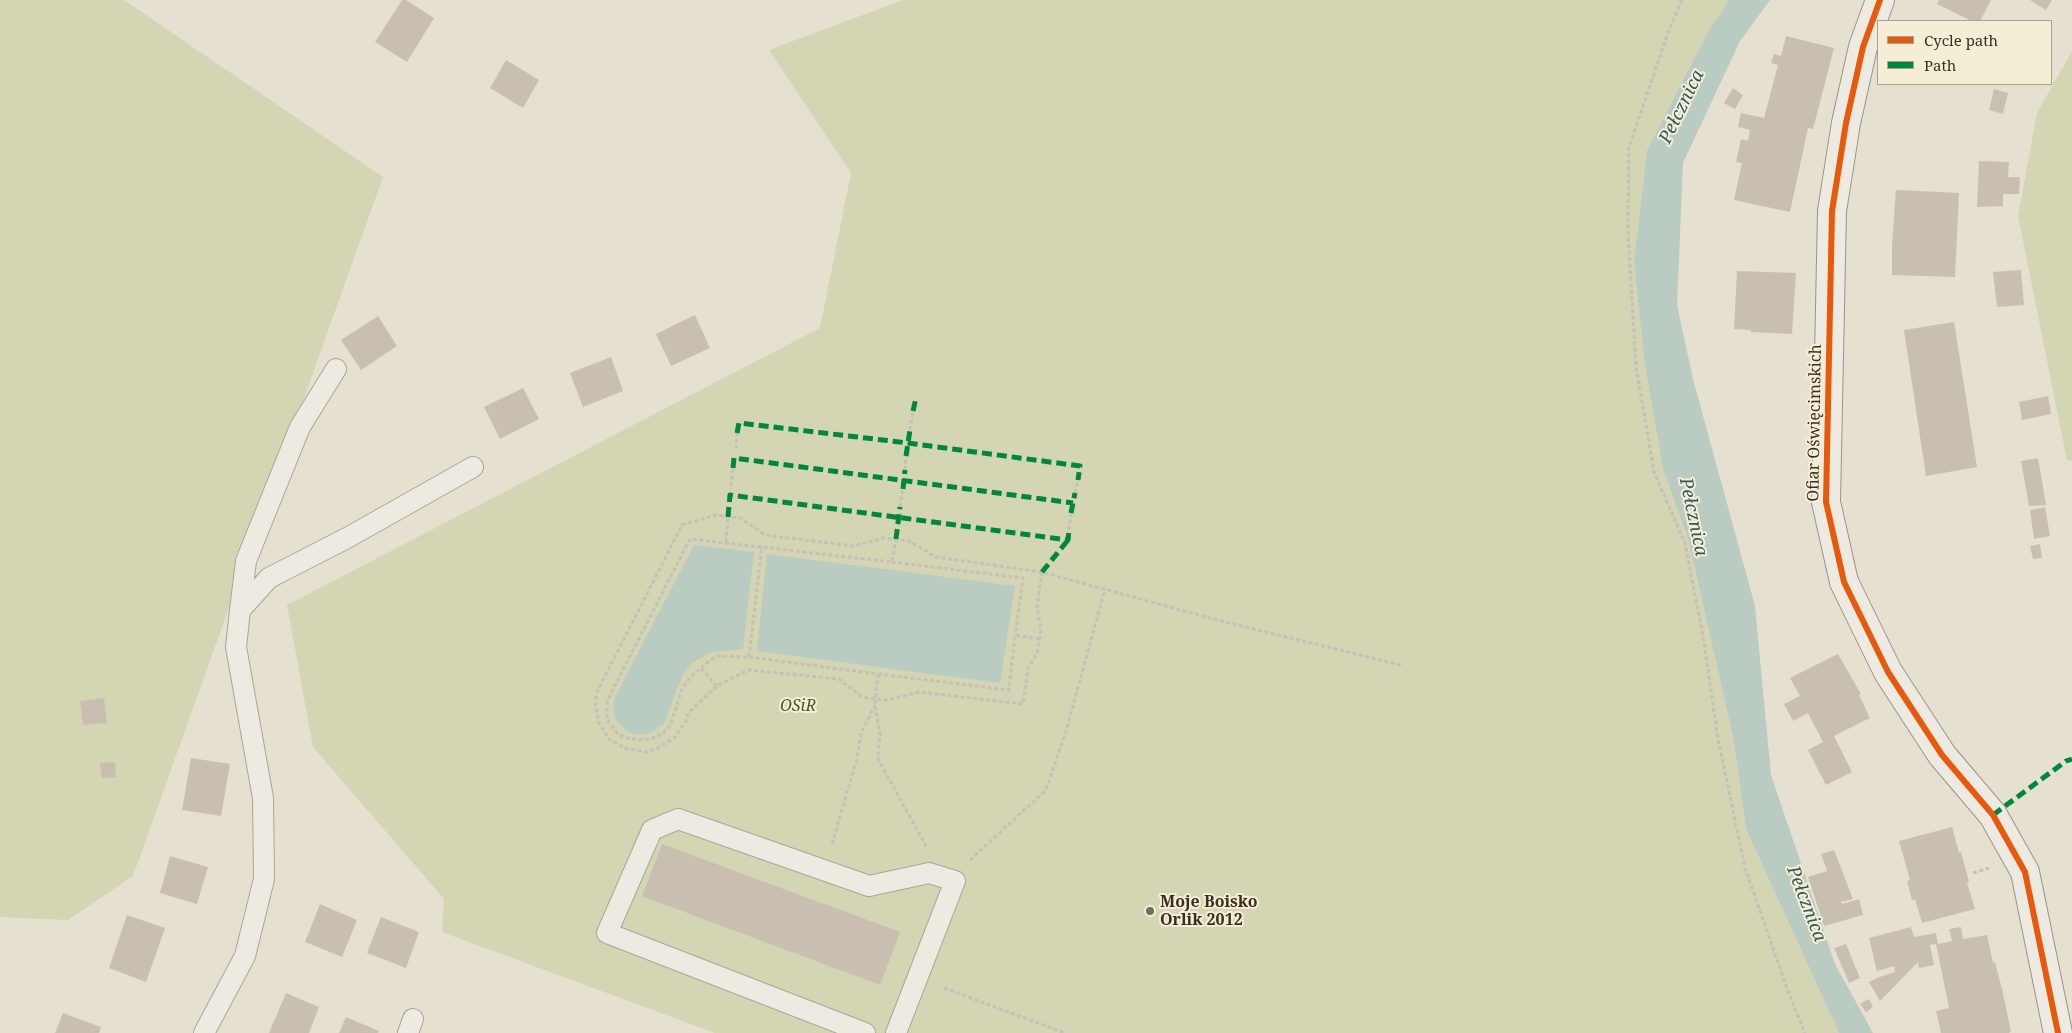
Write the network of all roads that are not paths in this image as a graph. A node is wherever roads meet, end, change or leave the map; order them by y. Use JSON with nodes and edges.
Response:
{"nodes":[{"id":1,"x":1880,"y":0,"type":"edge"},
{"id":2,"x":336,"y":369,"type":"dead end"},
{"id":3,"x":473,"y":467,"type":"dead end"},
{"id":4,"x":240,"y":610,"type":"junction"},
{"id":5,"x":204,"y":1033,"type":"edge"},
{"id":6,"x":865,"y":1033,"type":"edge"},
{"id":7,"x":896,"y":1033,"type":"edge"},
{"id":8,"x":2058,"y":1033,"type":"edge"}],
"edges":[{"from":1,"to":8,"type":"street","name":"Ofiar Oświęcimskich"},
{"from":2,"to":4,"type":"lane"},
{"from":3,"to":4,"type":"lane"},
{"from":4,"to":5,"type":"lane"},
{"from":6,"to":7,"type":"lane"}]}
